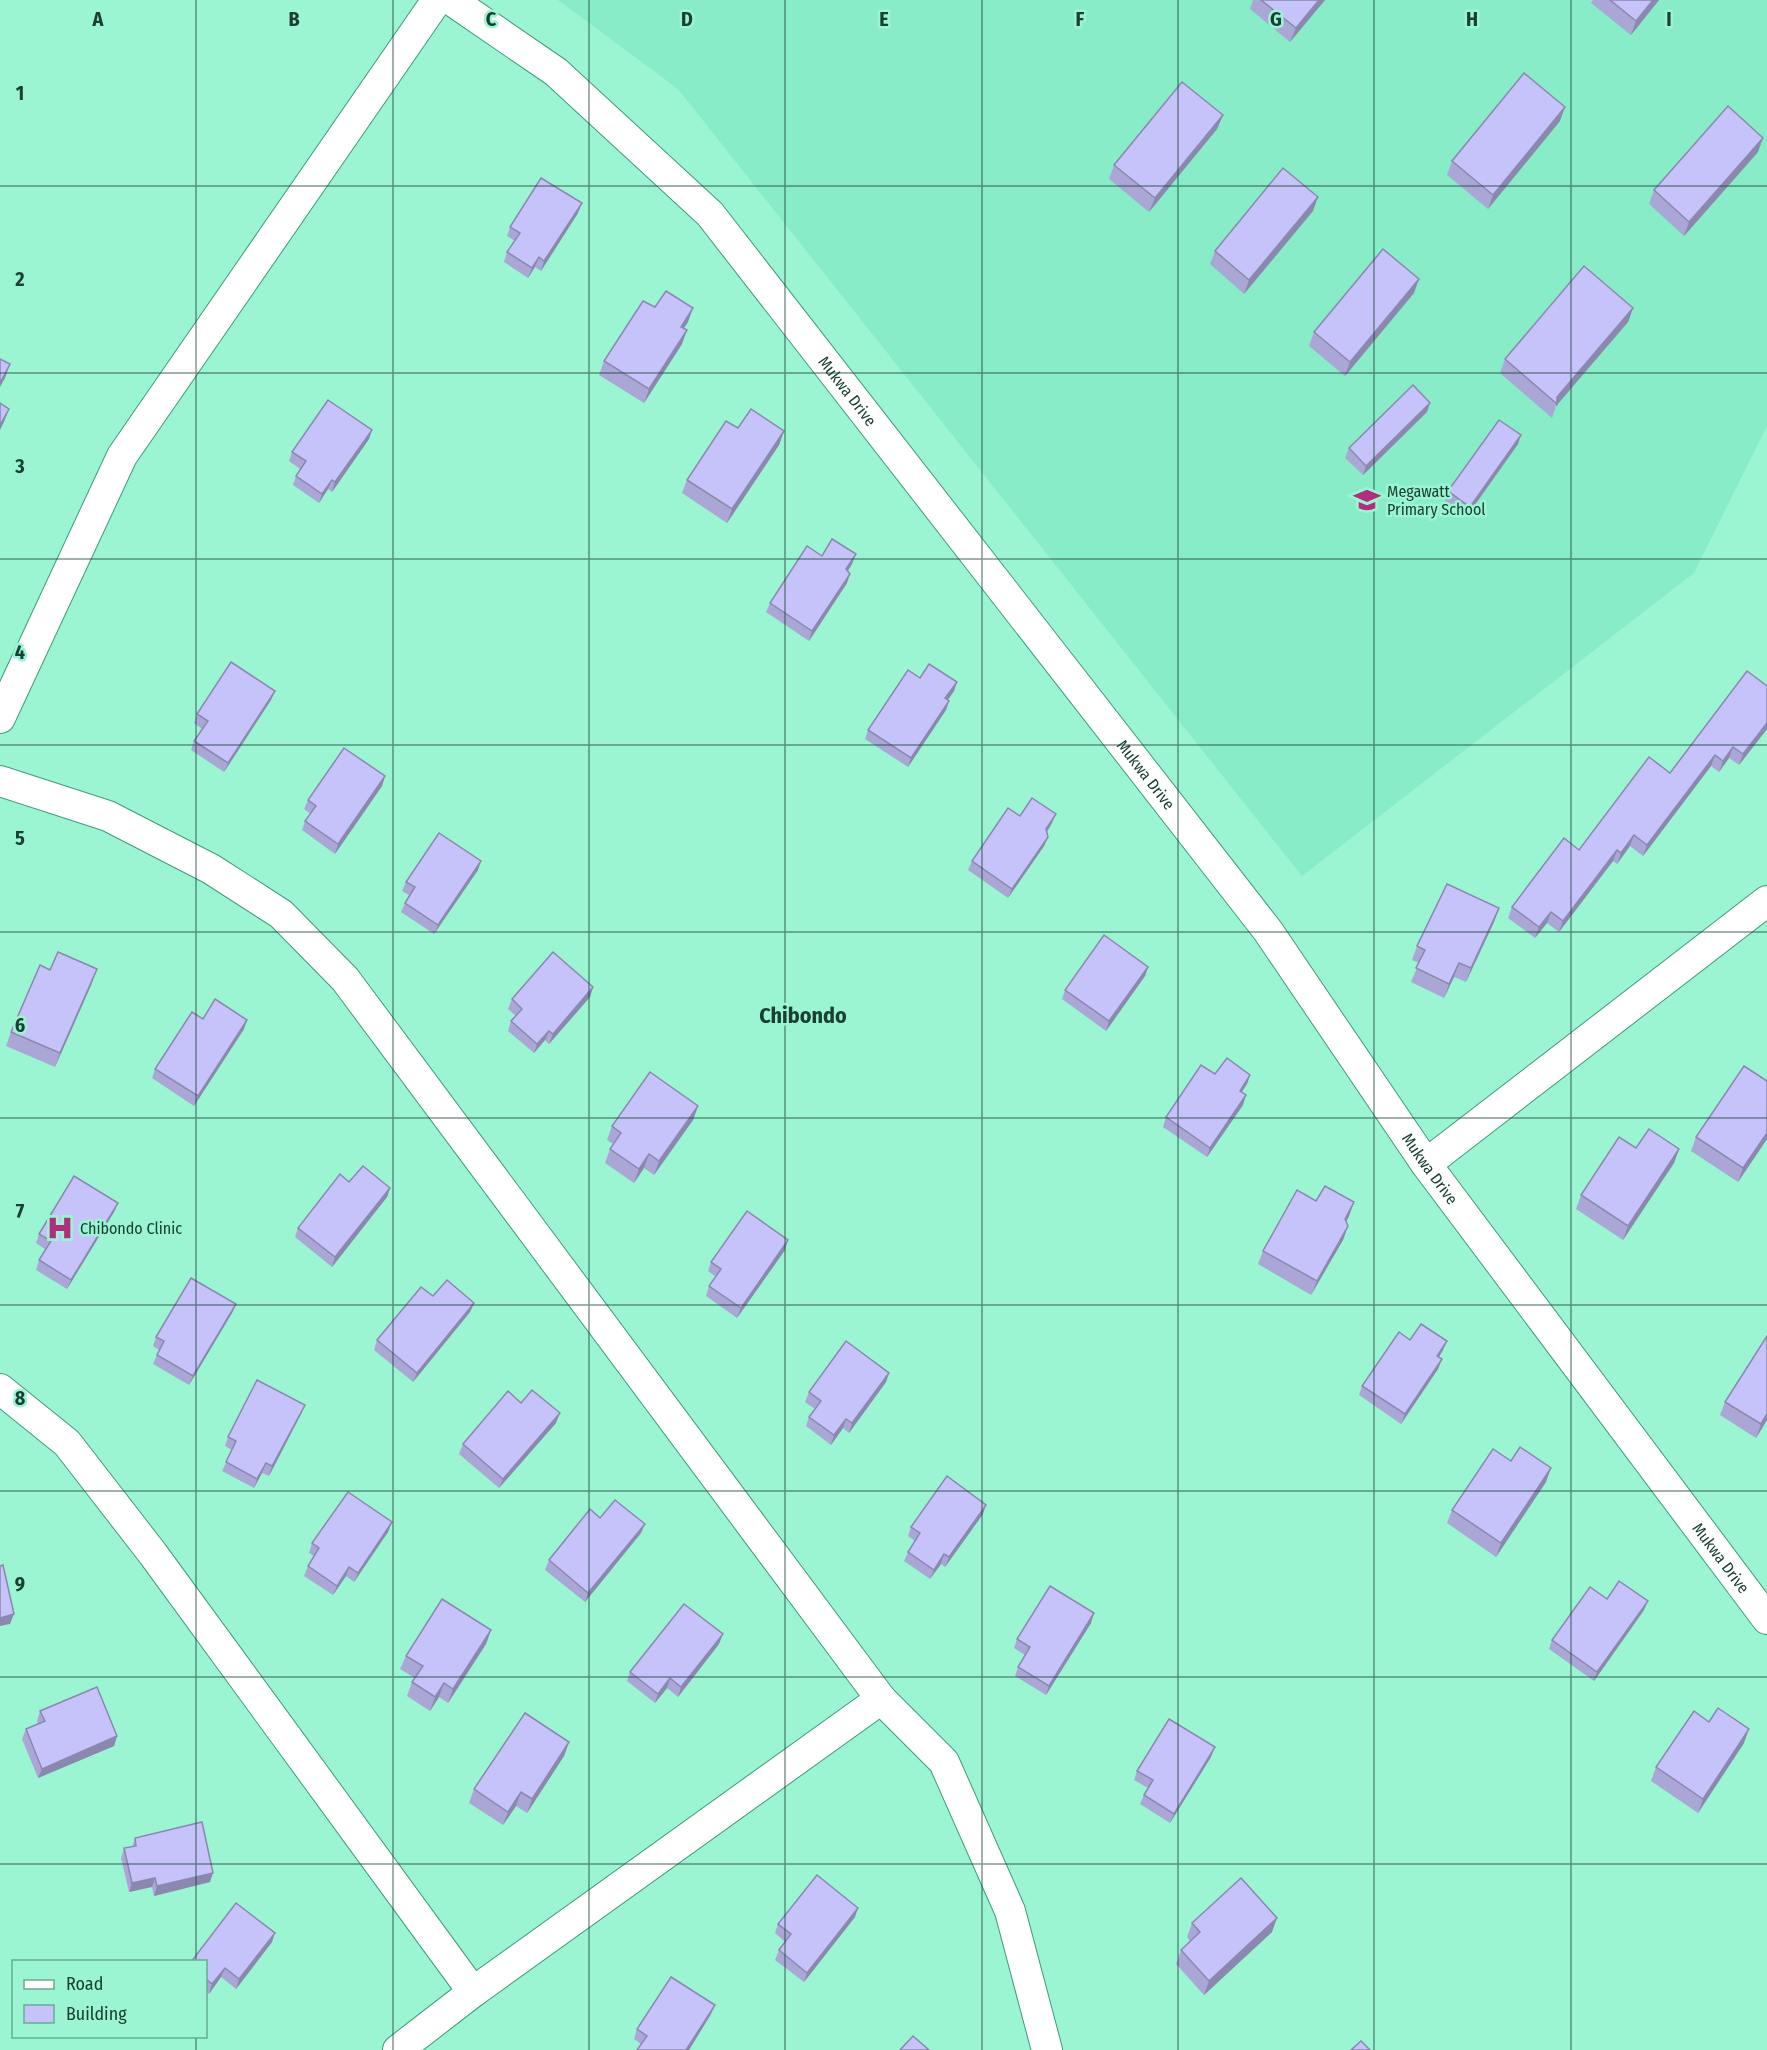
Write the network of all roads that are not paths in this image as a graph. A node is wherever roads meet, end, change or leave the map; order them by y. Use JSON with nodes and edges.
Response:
{"nodes":[{"id":1,"x":437,"y":0,"type":"edge"},
{"id":2,"x":451,"y":0,"type":"edge"},
{"id":3,"x":0,"y":718,"type":"edge"},
{"id":4,"x":0,"y":781,"type":"edge"},
{"id":5,"x":1767,"y":901,"type":"edge"},
{"id":6,"x":1426,"y":1164,"type":"junction"},
{"id":7,"x":0,"y":1389,"type":"edge"},
{"id":8,"x":1763,"y":1605,"type":"edge"},
{"id":9,"x":881,"y":1699,"type":"junction"},
{"id":10,"x":473,"y":1992,"type":"junction"},
{"id":11,"x":398,"y":2050,"type":"edge"},
{"id":12,"x":1047,"y":2050,"type":"edge"}],
"edges":[{"from":1,"to":3,"type":"street"},
{"from":2,"to":6,"type":"street","name":"Mukwa Drive"},
{"from":4,"to":9,"type":"street"},
{"from":5,"to":6,"type":"street"},
{"from":6,"to":8,"type":"street","name":"Mukwa Drive"},
{"from":7,"to":10,"type":"street"},
{"from":9,"to":10,"type":"street"},
{"from":9,"to":12,"type":"street"},
{"from":10,"to":11,"type":"street"}]}
